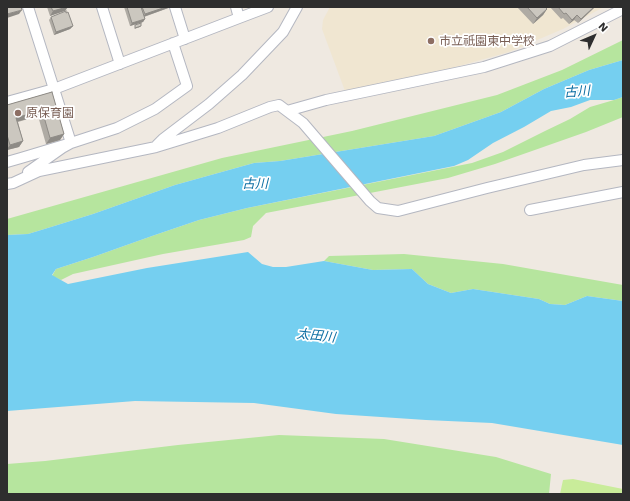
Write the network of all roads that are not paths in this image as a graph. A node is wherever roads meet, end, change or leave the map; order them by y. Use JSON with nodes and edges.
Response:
{"nodes":[{"id":1,"x":28,"y":7,"type":"edge"},
{"id":2,"x":102,"y":7,"type":"edge"},
{"id":3,"x":175,"y":7,"type":"edge"},
{"id":4,"x":236,"y":7,"type":"edge"},
{"id":5,"x":268,"y":7,"type":"edge"},
{"id":6,"x":297,"y":7,"type":"edge"},
{"id":7,"x":623,"y":9,"type":"edge"},
{"id":8,"x":239,"y":18,"type":"junction"},
{"id":9,"x":185,"y":39,"type":"junction"},
{"id":10,"x":173,"y":43,"type":"junction"},
{"id":11,"x":120,"y":64,"type":"junction"},
{"id":12,"x":54,"y":89,"type":"junction"},
{"id":13,"x":7,"y":102,"type":"edge"},
{"id":14,"x":287,"y":111,"type":"junction"},
{"id":15,"x":71,"y":143,"type":"junction"},
{"id":16,"x":156,"y":147,"type":"junction"},
{"id":17,"x":623,"y":160,"type":"edge"},
{"id":18,"x":7,"y":162,"type":"edge"},
{"id":19,"x":10,"y":184,"type":"edge"},
{"id":20,"x":623,"y":192,"type":"edge"},
{"id":21,"x":530,"y":210,"type":"dead end"}],
"edges":[{"from":1,"to":12,"type":"street"},
{"from":2,"to":11,"type":"street"},
{"from":3,"to":9,"type":"street"},
{"from":4,"to":8,"type":"street"},
{"from":5,"to":8,"type":"street"},
{"from":6,"to":16,"type":"street"},
{"from":7,"to":14,"type":"street"},
{"from":8,"to":9,"type":"street"},
{"from":9,"to":10,"type":"street"},
{"from":10,"to":11,"type":"street"},
{"from":10,"to":15,"type":"street"},
{"from":11,"to":12,"type":"street"},
{"from":12,"to":13,"type":"street"},
{"from":12,"to":15,"type":"street"},
{"from":14,"to":16,"type":"street"},
{"from":14,"to":17,"type":"street"},
{"from":15,"to":18,"type":"street"},
{"from":15,"to":19,"type":"street"},
{"from":16,"to":19,"type":"street"},
{"from":20,"to":21,"type":"street"}]}
